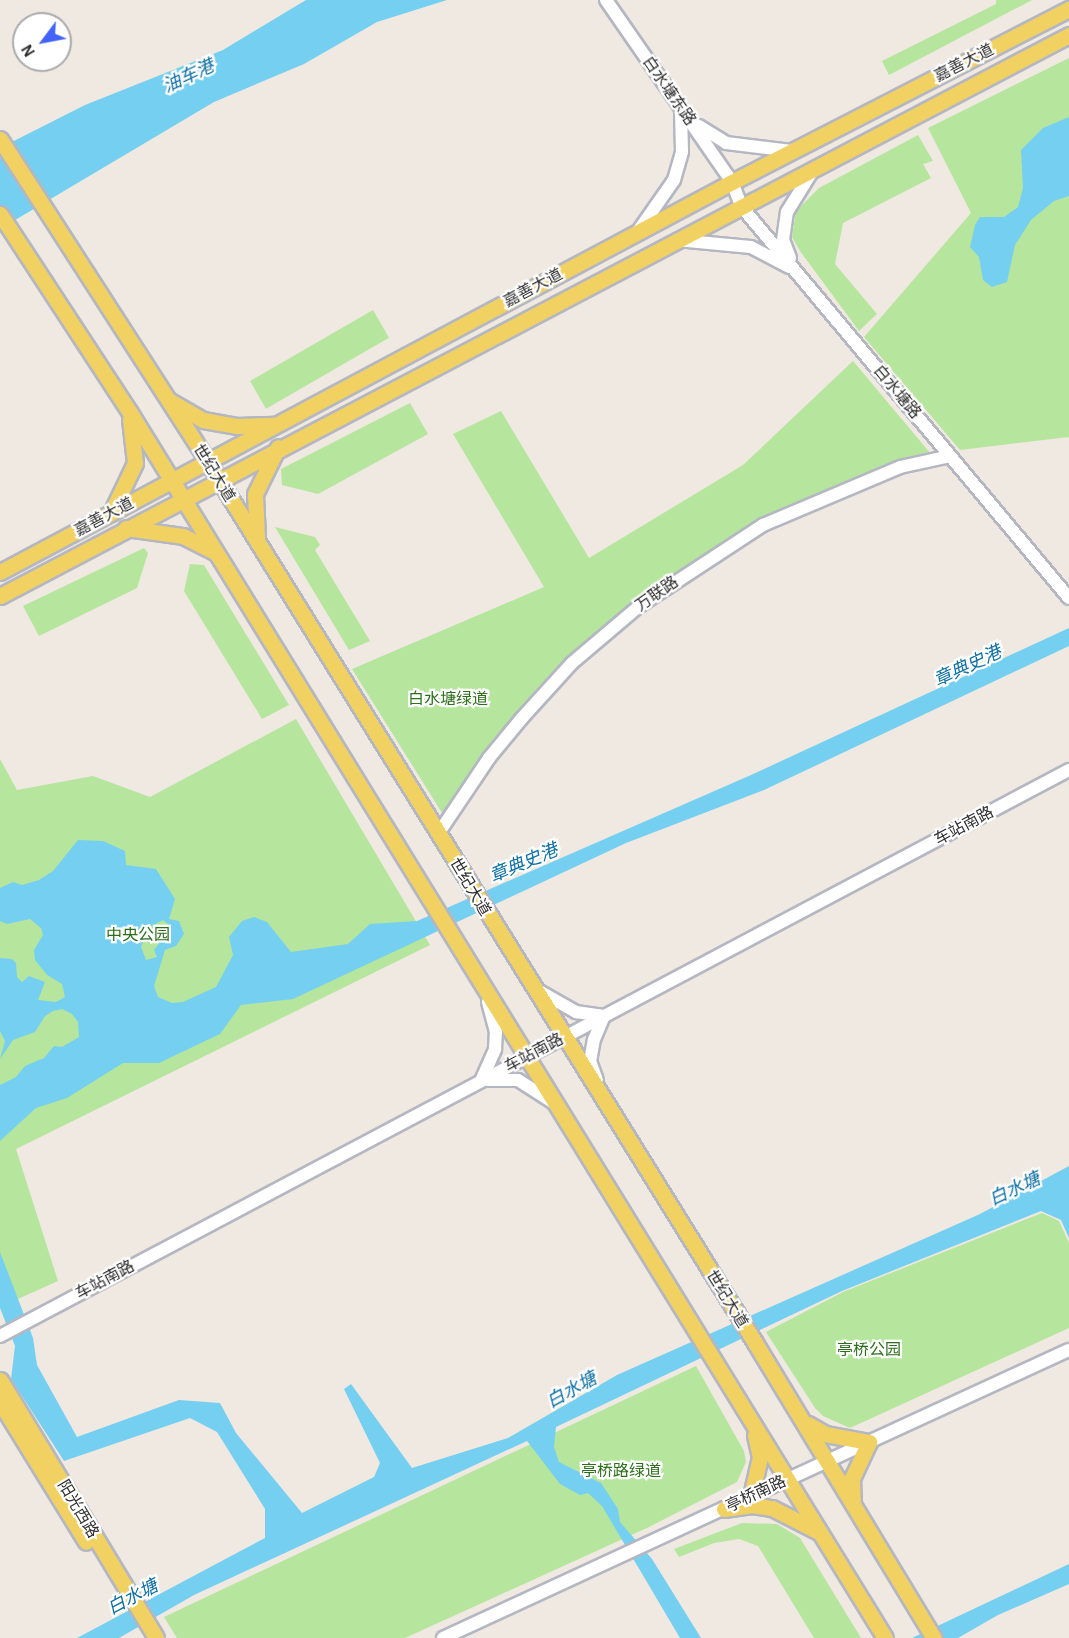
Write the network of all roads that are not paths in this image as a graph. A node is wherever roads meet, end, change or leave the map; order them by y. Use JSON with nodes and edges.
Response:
{"nodes":[{"id":1,"x":606,"y":0,"type":"edge"},
{"id":2,"x":1066,"y":10,"type":"edge"},
{"id":3,"x":1069,"y":35,"type":"edge"},
{"id":4,"x":681,"y":108,"type":"junction"},
{"id":5,"x":0,"y":139,"type":"edge"},
{"id":6,"x":792,"y":151,"type":"junction"},
{"id":7,"x":814,"y":168,"type":"junction"},
{"id":8,"x":732,"y":182,"type":"junction"},
{"id":9,"x":741,"y":206,"type":"junction"},
{"id":10,"x":0,"y":214,"type":"edge"},
{"id":11,"x":636,"y":233,"type":"junction"},
{"id":12,"x":676,"y":240,"type":"junction"},
{"id":13,"x":795,"y":270,"type":"junction"},
{"id":14,"x":168,"y":400,"type":"junction"},
{"id":15,"x":129,"y":411,"type":"junction"},
{"id":16,"x":278,"y":425,"type":"junction"},
{"id":17,"x":278,"y":447,"type":"junction"},
{"id":18,"x":950,"y":456,"type":"junction"},
{"id":19,"x":208,"y":462,"type":"junction"},
{"id":20,"x":218,"y":479,"type":"junction"},
{"id":21,"x":172,"y":481,"type":"junction"},
{"id":22,"x":181,"y":499,"type":"junction"},
{"id":23,"x":111,"y":513,"type":"junction"},
{"id":24,"x":126,"y":528,"type":"junction"},
{"id":25,"x":259,"y":545,"type":"junction"},
{"id":26,"x":214,"y":552,"type":"junction"},
{"id":27,"x":0,"y":572,"type":"edge"},
{"id":28,"x":1065,"y":593,"type":"edge"},
{"id":29,"x":0,"y":596,"type":"edge"},
{"id":30,"x":1069,"y":770,"type":"edge"},
{"id":31,"x":438,"y":834,"type":"junction"},
{"id":32,"x":478,"y":978,"type":"junction"},
{"id":33,"x":531,"y":985,"type":"junction"},
{"id":34,"x":604,"y":1016,"type":"junction"},
{"id":35,"x":564,"y":1038,"type":"junction"},
{"id":36,"x":526,"y":1057,"type":"junction"},
{"id":37,"x":481,"y":1081,"type":"junction"},
{"id":38,"x":554,"y":1103,"type":"junction"},
{"id":39,"x":612,"y":1115,"type":"junction"},
{"id":40,"x":3,"y":1335,"type":"edge"},
{"id":41,"x":1069,"y":1350,"type":"edge"},
{"id":42,"x":0,"y":1380,"type":"edge"},
{"id":43,"x":0,"y":1402,"type":"edge"},
{"id":44,"x":803,"y":1420,"type":"junction"},
{"id":45,"x":751,"y":1422,"type":"junction"},
{"id":46,"x":868,"y":1442,"type":"junction"},
{"id":47,"x":827,"y":1461,"type":"junction"},
{"id":48,"x":787,"y":1479,"type":"junction"},
{"id":49,"x":751,"y":1496,"type":"junction"},
{"id":50,"x":853,"y":1503,"type":"junction"},
{"id":51,"x":724,"y":1509,"type":"junction"},
{"id":52,"x":820,"y":1533,"type":"junction"},
{"id":53,"x":123,"y":1593,"type":"junction"},
{"id":54,"x":145,"y":1638,"type":"edge"},
{"id":55,"x":156,"y":1638,"type":"edge"},
{"id":56,"x":443,"y":1638,"type":"edge"},
{"id":57,"x":885,"y":1638,"type":"edge"},
{"id":58,"x":934,"y":1638,"type":"edge"}],
"edges":[{"from":1,"to":4,"type":"street","name":"白水塘东路"},
{"from":2,"to":6,"type":"main road","name":"嘉善大道"},
{"from":3,"to":7,"type":"main road","name":"嘉善大道"},
{"from":4,"to":6,"type":"street"},
{"from":4,"to":8,"type":"street","name":"白水塘东路"},
{"from":4,"to":11,"type":"street"},
{"from":5,"to":14,"type":"main road","name":"世纪大道"},
{"from":6,"to":8,"type":"main road","name":"嘉善大道"},
{"from":7,"to":9,"type":"main road","name":"嘉善大道"},
{"from":7,"to":13,"type":"street"},
{"from":8,"to":9,"type":"street","name":"白水塘路"},
{"from":8,"to":11,"type":"main road","name":"嘉善大道"},
{"from":9,"to":12,"type":"main road","name":"嘉善大道"},
{"from":9,"to":13,"type":"street","name":"白水塘路"},
{"from":10,"to":15,"type":"main road"},
{"from":11,"to":16,"type":"main road","name":"嘉善大道"},
{"from":12,"to":13,"type":"street"},
{"from":12,"to":17,"type":"main road","name":"嘉善大道"},
{"from":13,"to":18,"type":"street","name":"白水塘路"},
{"from":14,"to":16,"type":"main road"},
{"from":14,"to":19,"type":"main road","name":"世纪大道"},
{"from":15,"to":21,"type":"main road"},
{"from":15,"to":23,"type":"main road"},
{"from":16,"to":19,"type":"main road","name":"嘉善大道"},
{"from":17,"to":20,"type":"main road","name":"嘉善大道"},
{"from":17,"to":25,"type":"main road"},
{"from":18,"to":28,"type":"street","name":"白水塘路"},
{"from":18,"to":31,"type":"street","name":"万联路"},
{"from":19,"to":20,"type":"main road","name":"世纪大道"},
{"from":19,"to":21,"type":"main road","name":"嘉善大道"},
{"from":20,"to":22,"type":"main road","name":"嘉善大道"},
{"from":20,"to":25,"type":"main road","name":"世纪大道"},
{"from":21,"to":22,"type":"main road"},
{"from":21,"to":23,"type":"main road","name":"嘉善大道"},
{"from":22,"to":24,"type":"main road","name":"嘉善大道"},
{"from":22,"to":26,"type":"main road"},
{"from":23,"to":27,"type":"main road","name":"嘉善大道"},
{"from":24,"to":26,"type":"main road"},
{"from":24,"to":29,"type":"main road","name":"嘉善大道"},
{"from":25,"to":31,"type":"main road","name":"世纪大道"},
{"from":26,"to":32,"type":"main road"},
{"from":30,"to":34,"type":"street","name":"车站南路"},
{"from":31,"to":33,"type":"main road","name":"世纪大道"},
{"from":32,"to":36,"type":"main road"},
{"from":32,"to":37,"type":"street"},
{"from":33,"to":34,"type":"street"},
{"from":33,"to":35,"type":"main road","name":"世纪大道"},
{"from":34,"to":35,"type":"street","name":"车站南路"},
{"from":34,"to":39,"type":"street"},
{"from":35,"to":36,"type":"street","name":"车站南路"},
{"from":35,"to":39,"type":"main road","name":"世纪大道"},
{"from":36,"to":37,"type":"street","name":"车站南路"},
{"from":36,"to":38,"type":"main road"},
{"from":37,"to":38,"type":"street"},
{"from":37,"to":40,"type":"street","name":"车站南路"},
{"from":38,"to":45,"type":"main road"},
{"from":39,"to":44,"type":"main road","name":"世纪大道"},
{"from":41,"to":46,"type":"street","name":"亭桥南路"},
{"from":42,"to":53,"type":"main road","name":"阳光西路"},
{"from":43,"to":53,"type":"main road","name":"阳光西路"},
{"from":44,"to":46,"type":"main road"},
{"from":44,"to":47,"type":"main road","name":"世纪大道"},
{"from":45,"to":48,"type":"main road"},
{"from":45,"to":49,"type":"main road"},
{"from":46,"to":47,"type":"street","name":"亭桥南路"},
{"from":46,"to":50,"type":"main road"},
{"from":47,"to":48,"type":"street","name":"亭桥南路"},
{"from":47,"to":50,"type":"main road","name":"世纪大道"},
{"from":48,"to":49,"type":"street","name":"亭桥南路"},
{"from":48,"to":52,"type":"main road"},
{"from":49,"to":51,"type":"street","name":"亭桥南路"},
{"from":50,"to":58,"type":"main road","name":"世纪大道"},
{"from":51,"to":52,"type":"main road"},
{"from":51,"to":56,"type":"street","name":"亭桥南路"},
{"from":52,"to":57,"type":"main road"},
{"from":53,"to":54,"type":"main road","name":"阳光西路"},
{"from":53,"to":55,"type":"main road","name":"阳光西路"}]}
